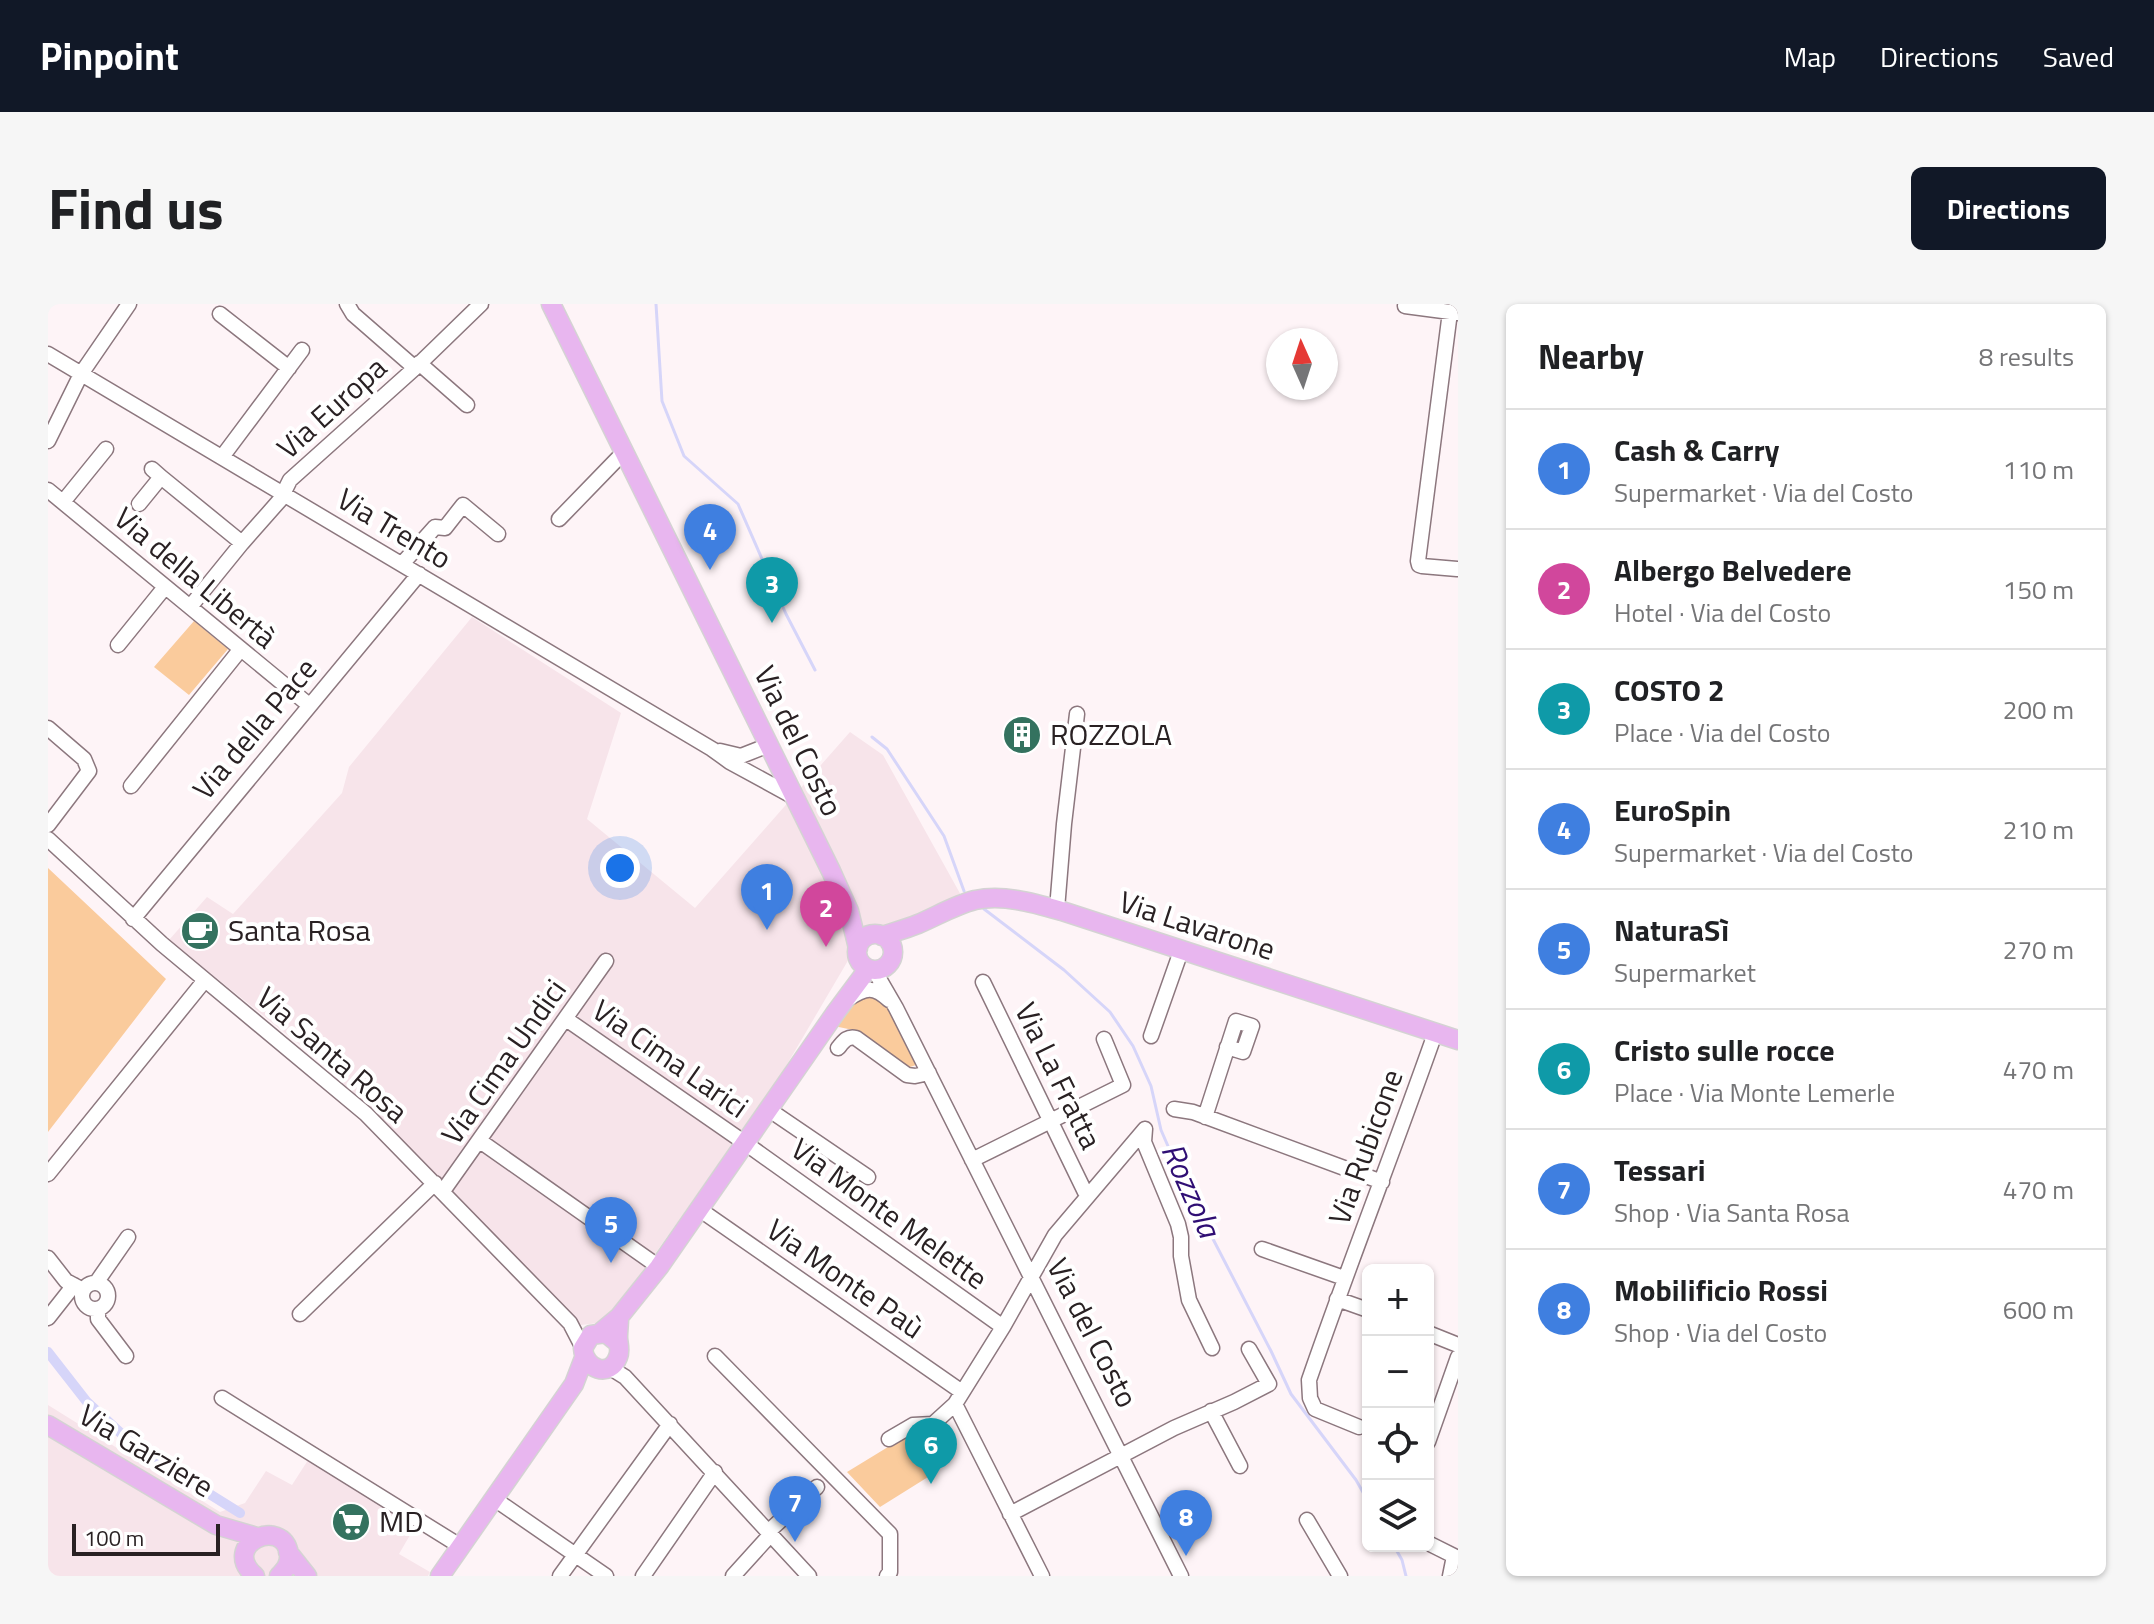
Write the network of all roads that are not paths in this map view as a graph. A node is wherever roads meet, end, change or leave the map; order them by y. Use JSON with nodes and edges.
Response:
{"nodes":[{"id":1,"x":129,"y":304,"type":"edge"},
{"id":2,"x":347,"y":304,"type":"edge"},
{"id":3,"x":481,"y":304,"type":"edge"},
{"id":4,"x":551,"y":304,"type":"edge"},
{"id":5,"x":1405,"y":306,"type":"edge"},
{"id":6,"x":1454,"y":313,"type":"edge"},
{"id":7,"x":220,"y":314,"type":"dead end"},
{"id":8,"x":302,"y":350,"type":"dead end"},
{"id":9,"x":48,"y":354,"type":"edge"},
{"id":10,"x":417,"y":365,"type":"junction"},
{"id":11,"x":289,"y":368,"type":"junction"},
{"id":12,"x":81,"y":374,"type":"junction"},
{"id":13,"x":467,"y":405,"type":"dead end"},
{"id":14,"x":48,"y":441,"type":"edge"},
{"id":15,"x":106,"y":449,"type":"dead end"},
{"id":16,"x":624,"y":452,"type":"junction"},
{"id":17,"x":222,"y":457,"type":"junction"},
{"id":18,"x":48,"y":490,"type":"edge"},
{"id":19,"x":282,"y":493,"type":"junction"},
{"id":20,"x":63,"y":502,"type":"junction"},
{"id":21,"x":139,"y":504,"type":"dead end"},
{"id":22,"x":559,"y":519,"type":"dead end"},
{"id":23,"x":498,"y":534,"type":"dead end"},
{"id":24,"x":242,"y":543,"type":"junction"},
{"id":25,"x":402,"y":564,"type":"junction"},
{"id":26,"x":1457,"y":569,"type":"edge"},
{"id":27,"x":419,"y":574,"type":"junction"},
{"id":28,"x":165,"y":587,"type":"junction"},
{"id":29,"x":190,"y":607,"type":"junction"},
{"id":30,"x":118,"y":645,"type":"dead end"},
{"id":31,"x":240,"y":650,"type":"junction"},
{"id":32,"x":309,"y":705,"type":"junction"},
{"id":33,"x":1077,"y":714,"type":"dead end"},
{"id":34,"x":48,"y":728,"type":"edge"},
{"id":35,"x":712,"y":749,"type":"junction"},
{"id":36,"x":773,"y":754,"type":"junction"},
{"id":37,"x":753,"y":775,"type":"junction"},
{"id":38,"x":131,"y":786,"type":"dead end"},
{"id":39,"x":794,"y":797,"type":"junction"},
{"id":40,"x":48,"y":825,"type":"edge"},
{"id":41,"x":48,"y":839,"type":"edge"},
{"id":42,"x":1057,"y":909,"type":"junction"},
{"id":43,"x":849,"y":911,"type":"junction"},
{"id":44,"x":133,"y":919,"type":"junction"},
{"id":45,"x":917,"y":925,"type":"junction"},
{"id":46,"x":878,"y":935,"type":"junction"},
{"id":47,"x":1181,"y":951,"type":"junction"},
{"id":48,"x":606,"y":961,"type":"dead end"},
{"id":49,"x":873,"y":961,"type":"junction"},
{"id":50,"x":205,"y":980,"type":"junction"},
{"id":51,"x":983,"y":982,"type":"dead end"},
{"id":52,"x":841,"y":1004,"type":"junction"},
{"id":53,"x":893,"y":1004,"type":"junction"},
{"id":54,"x":566,"y":1019,"type":"junction"},
{"id":55,"x":1433,"y":1032,"type":"junction"},
{"id":56,"x":1151,"y":1036,"type":"dead end"},
{"id":57,"x":1104,"y":1039,"type":"dead end"},
{"id":58,"x":1458,"y":1040,"type":"edge"},
{"id":59,"x":1227,"y":1047,"type":"dead end"},
{"id":60,"x":838,"y":1048,"type":"dead end"},
{"id":61,"x":929,"y":1073,"type":"junction"},
{"id":62,"x":768,"y":1109,"type":"junction"},
{"id":63,"x":1174,"y":1109,"type":"dead end"},
{"id":64,"x":1205,"y":1117,"type":"junction"},
{"id":65,"x":1050,"y":1120,"type":"junction"},
{"id":66,"x":480,"y":1141,"type":"junction"},
{"id":67,"x":745,"y":1143,"type":"junction"},
{"id":68,"x":972,"y":1160,"type":"junction"},
{"id":69,"x":48,"y":1174,"type":"edge"},
{"id":70,"x":868,"y":1177,"type":"dead end"},
{"id":71,"x":1382,"y":1182,"type":"junction"},
{"id":72,"x":439,"y":1187,"type":"junction"},
{"id":73,"x":1085,"y":1192,"type":"dead end"},
{"id":74,"x":699,"y":1209,"type":"junction"},
{"id":75,"x":128,"y":1237,"type":"dead end"},
{"id":76,"x":1262,"y":1249,"type":"dead end"},
{"id":77,"x":48,"y":1258,"type":"edge"},
{"id":78,"x":659,"y":1267,"type":"junction"},
{"id":79,"x":1032,"y":1277,"type":"junction"},
{"id":80,"x":1344,"y":1278,"type":"junction"},
{"id":81,"x":84,"y":1286,"type":"junction"},
{"id":82,"x":1337,"y":1299,"type":"junction"},
{"id":83,"x":1362,"y":1308,"type":"edge"},
{"id":84,"x":98,"y":1309,"type":"junction"},
{"id":85,"x":300,"y":1314,"type":"dead end"},
{"id":86,"x":48,"y":1318,"type":"edge"},
{"id":87,"x":1003,"y":1327,"type":"junction"},
{"id":88,"x":1434,"y":1335,"type":"edge"},
{"id":89,"x":1458,"y":1345,"type":"edge"},
{"id":90,"x":1212,"y":1348,"type":"dead end"},
{"id":91,"x":1249,"y":1349,"type":"dead end"},
{"id":92,"x":603,"y":1353,"type":"junction"},
{"id":93,"x":126,"y":1356,"type":"dead end"},
{"id":94,"x":715,"y":1356,"type":"dead end"},
{"id":95,"x":1458,"y":1357,"type":"edge"},
{"id":96,"x":222,"y":1398,"type":"dead end"},
{"id":97,"x":959,"y":1398,"type":"junction"},
{"id":98,"x":1211,"y":1411,"type":"junction"},
{"id":99,"x":670,"y":1424,"type":"junction"},
{"id":100,"x":48,"y":1425,"type":"edge"},
{"id":101,"x":1434,"y":1425,"type":"edge"},
{"id":102,"x":1359,"y":1427,"type":"dead end"},
{"id":103,"x":889,"y":1439,"type":"dead end"},
{"id":104,"x":1122,"y":1455,"type":"junction"},
{"id":105,"x":1240,"y":1466,"type":"dead end"},
{"id":106,"x":715,"y":1472,"type":"junction"},
{"id":107,"x":817,"y":1487,"type":"dead end"},
{"id":108,"x":493,"y":1498,"type":"junction"},
{"id":109,"x":1010,"y":1514,"type":"junction"},
{"id":110,"x":1307,"y":1520,"type":"dead end"},
{"id":111,"x":216,"y":1525,"type":"junction"},
{"id":112,"x":770,"y":1532,"type":"junction"},
{"id":113,"x":257,"y":1537,"type":"junction"},
{"id":114,"x":460,"y":1546,"type":"junction"},
{"id":115,"x":1434,"y":1546,"type":"edge"},
{"id":116,"x":288,"y":1552,"type":"junction"},
{"id":117,"x":575,"y":1554,"type":"junction"},
{"id":118,"x":1456,"y":1557,"type":"edge"},
{"id":119,"x":250,"y":1570,"type":"edge"},
{"id":120,"x":443,"y":1573,"type":"edge"},
{"id":121,"x":279,"y":1576,"type":"edge"},
{"id":122,"x":307,"y":1576,"type":"edge"},
{"id":123,"x":560,"y":1576,"type":"edge"},
{"id":124,"x":606,"y":1576,"type":"edge"},
{"id":125,"x":643,"y":1576,"type":"edge"},
{"id":126,"x":733,"y":1576,"type":"edge"},
{"id":127,"x":809,"y":1576,"type":"edge"},
{"id":128,"x":887,"y":1576,"type":"edge"},
{"id":129,"x":1042,"y":1576,"type":"edge"},
{"id":130,"x":1181,"y":1576,"type":"edge"},
{"id":131,"x":1340,"y":1576,"type":"edge"},
{"id":132,"x":1450,"y":1576,"type":"edge"}],
"edges":[{"from":1,"to":12,"type":"street"},
{"from":2,"to":10,"type":"street"},
{"from":3,"to":10,"type":"street","name":"Via Europa"},
{"from":4,"to":16,"type":"main road","name":"Via del Costo"},
{"from":5,"to":6,"type":"street"},
{"from":6,"to":26,"type":"street"},
{"from":7,"to":11,"type":"street"},
{"from":8,"to":11,"type":"street"},
{"from":9,"to":12,"type":"street","name":"Via Trento"},
{"from":10,"to":13,"type":"street","name":"Via Europa"},
{"from":10,"to":19,"type":"street","name":"Via Europa"},
{"from":11,"to":17,"type":"street"},
{"from":12,"to":14,"type":"street"},
{"from":12,"to":17,"type":"street","name":"Via Trento"},
{"from":15,"to":20,"type":"street"},
{"from":16,"to":22,"type":"street"},
{"from":16,"to":36,"type":"main road","name":"Via del Costo"},
{"from":17,"to":19,"type":"street","name":"Via Trento"},
{"from":18,"to":20,"type":"street","name":"Via della Libertà"},
{"from":19,"to":24,"type":"street","name":"Via Europa"},
{"from":19,"to":25,"type":"street","name":"Via Trento"},
{"from":20,"to":28,"type":"street","name":"Via della Libertà"},
{"from":21,"to":24,"type":"street"},
{"from":23,"to":25,"type":"street"},
{"from":24,"to":29,"type":"street","name":"Via Europa"},
{"from":25,"to":27,"type":"street","name":"Via Trento"},
{"from":27,"to":32,"type":"street","name":"Via della Pace"},
{"from":27,"to":35,"type":"street","name":"Via Trento"},
{"from":28,"to":29,"type":"street","name":"Via della Libertà"},
{"from":28,"to":30,"type":"street"},
{"from":29,"to":31,"type":"street","name":"Via della Libertà"},
{"from":31,"to":32,"type":"street","name":"Via della Libertà"},
{"from":31,"to":38,"type":"street"},
{"from":32,"to":44,"type":"street","name":"Via della Pace"},
{"from":33,"to":42,"type":"street"},
{"from":34,"to":40,"type":"street"},
{"from":35,"to":36,"type":"street","name":"Via Trento"},
{"from":35,"to":37,"type":"street","name":"Via Trento"},
{"from":36,"to":37,"type":"street"},
{"from":36,"to":39,"type":"main road","name":"Via del Costo"},
{"from":37,"to":39,"type":"street","name":"Via Trento"},
{"from":39,"to":43,"type":"main road","name":"Via del Costo"},
{"from":41,"to":44,"type":"street","name":"Via Santa Rosa"},
{"from":42,"to":45,"type":"main road","name":"Via Lavarone"},
{"from":42,"to":47,"type":"main road","name":"Via Lavarone"},
{"from":43,"to":46,"type":"main road"},
{"from":43,"to":49,"type":"main road","name":"Via del Costo"},
{"from":44,"to":50,"type":"street","name":"Via Santa Rosa"},
{"from":45,"to":46,"type":"main road","name":"Via Lavarone"},
{"from":45,"to":49,"type":"main road","name":"Via Lavarone"},
{"from":46,"to":49,"type":"main road"},
{"from":46,"to":49,"type":"main road"},
{"from":47,"to":55,"type":"main road","name":"Via Lavarone"},
{"from":47,"to":56,"type":"street"},
{"from":48,"to":54,"type":"street","name":"Via Cima Undici"},
{"from":49,"to":52,"type":"main road"},
{"from":49,"to":53,"type":"street","name":"Via del Costo"},
{"from":50,"to":69,"type":"street"},
{"from":50,"to":72,"type":"street","name":"Via Santa Rosa"},
{"from":51,"to":65,"type":"street","name":"Via La Fratta"},
{"from":52,"to":53,"type":"street"},
{"from":52,"to":62,"type":"main road"},
{"from":53,"to":61,"type":"street","name":"Via del Costo"},
{"from":54,"to":66,"type":"street","name":"Via Cima Undici"},
{"from":54,"to":67,"type":"street","name":"Via Cima Larici"},
{"from":55,"to":58,"type":"main road","name":"Via Lavarone"},
{"from":55,"to":71,"type":"street","name":"Via Rubicone"},
{"from":57,"to":65,"type":"street"},
{"from":59,"to":64,"type":"street"},
{"from":60,"to":61,"type":"street"},
{"from":61,"to":68,"type":"street","name":"Via del Costo"},
{"from":62,"to":67,"type":"main road"},
{"from":62,"to":70,"type":"street"},
{"from":63,"to":64,"type":"street"},
{"from":64,"to":71,"type":"street"},
{"from":65,"to":68,"type":"street"},
{"from":65,"to":73,"type":"street","name":"Via La Fratta"},
{"from":66,"to":72,"type":"street","name":"Via Cima Undici"},
{"from":66,"to":78,"type":"street"},
{"from":67,"to":74,"type":"main road"},
{"from":67,"to":87,"type":"street","name":"Via Monte Melette"},
{"from":68,"to":79,"type":"street","name":"Via del Costo"},
{"from":71,"to":80,"type":"street","name":"Via Rubicone"},
{"from":72,"to":85,"type":"street","name":"Via Cima Undici"},
{"from":72,"to":92,"type":"street","name":"Via Santa Rosa"},
{"from":74,"to":78,"type":"main road"},
{"from":74,"to":97,"type":"street","name":"Via Monte Paù"},
{"from":75,"to":81,"type":"street"},
{"from":76,"to":80,"type":"street"},
{"from":77,"to":81,"type":"street"},
{"from":78,"to":92,"type":"main road"},
{"from":79,"to":87,"type":"street"},
{"from":79,"to":90,"type":"street"},
{"from":79,"to":104,"type":"street","name":"Via del Costo"},
{"from":80,"to":82,"type":"street","name":"Via Rubicone"},
{"from":81,"to":84,"type":"street"},
{"from":81,"to":84,"type":"street"},
{"from":81,"to":86,"type":"street"},
{"from":82,"to":83,"type":"street"},
{"from":82,"to":102,"type":"street","name":"Via Rubicone"},
{"from":84,"to":93,"type":"street"},
{"from":87,"to":97,"type":"street"},
{"from":88,"to":89,"type":"street"},
{"from":91,"to":98,"type":"street"},
{"from":92,"to":99,"type":"street","name":"Via Santa Rosa"},
{"from":92,"to":108,"type":"main road"},
{"from":94,"to":128,"type":"street"},
{"from":95,"to":101,"type":"street"},
{"from":96,"to":114,"type":"street"},
{"from":97,"to":103,"type":"street"},
{"from":97,"to":109,"type":"street"},
{"from":98,"to":104,"type":"street"},
{"from":98,"to":105,"type":"street"},
{"from":99,"to":106,"type":"street","name":"Via Santa Rosa"},
{"from":99,"to":117,"type":"street"},
{"from":100,"to":111,"type":"main road","name":"Via Garziere"},
{"from":104,"to":109,"type":"street"},
{"from":104,"to":130,"type":"street","name":"Via del Costo"},
{"from":106,"to":112,"type":"street","name":"Via Santa Rosa"},
{"from":106,"to":125,"type":"street"},
{"from":107,"to":112,"type":"street"},
{"from":108,"to":114,"type":"main road"},
{"from":108,"to":117,"type":"street"},
{"from":109,"to":129,"type":"street"},
{"from":110,"to":131,"type":"street"},
{"from":111,"to":113,"type":"main road","name":"Via Garziere"},
{"from":111,"to":119,"type":"main road","name":"Via Garziere"},
{"from":112,"to":126,"type":"street"},
{"from":112,"to":127,"type":"street","name":"Via Santa Rosa"},
{"from":113,"to":116,"type":"main road","name":"Via Garziere"},
{"from":113,"to":119,"type":"main road","name":"Via Garziere"},
{"from":114,"to":120,"type":"main road"},
{"from":115,"to":118,"type":"street"},
{"from":116,"to":121,"type":"main road"},
{"from":116,"to":122,"type":"main road","name":"Via Garziere"},
{"from":117,"to":123,"type":"street"},
{"from":117,"to":124,"type":"street"},
{"from":118,"to":132,"type":"street"}]}
